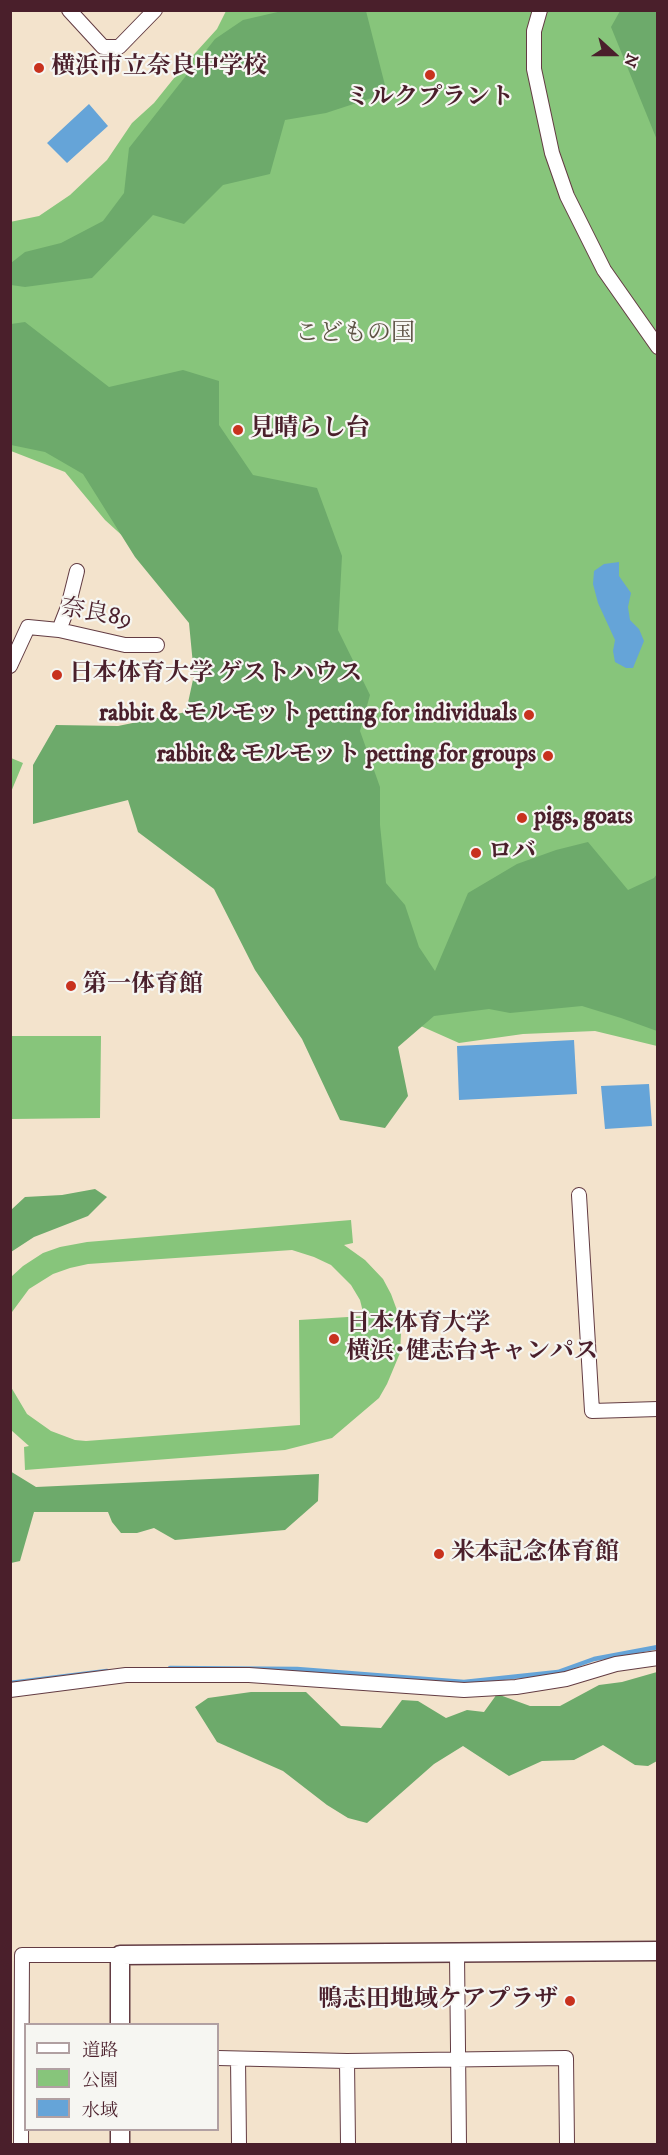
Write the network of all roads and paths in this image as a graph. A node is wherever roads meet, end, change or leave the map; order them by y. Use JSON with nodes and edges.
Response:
{"nodes":[{"id":1,"x":69,"y":10,"type":"edge"},
{"id":2,"x":155,"y":10,"type":"edge"},
{"id":3,"x":540,"y":10,"type":"edge"},
{"id":4,"x":657,"y":347,"type":"edge"},
{"id":5,"x":77,"y":571,"type":"dead end"},
{"id":6,"x":58,"y":630,"type":"junction"},
{"id":7,"x":157,"y":645,"type":"dead end"},
{"id":8,"x":10,"y":666,"type":"edge"},
{"id":9,"x":579,"y":1195,"type":"dead end"},
{"id":10,"x":657,"y":1409,"type":"edge"},
{"id":11,"x":657,"y":1658,"type":"edge"},
{"id":12,"x":10,"y":1690,"type":"edge"},
{"id":13,"x":657,"y":1952,"type":"edge"},
{"id":14,"x":457,"y":1954,"type":"junction"},
{"id":15,"x":120,"y":1955,"type":"junction"},
{"id":16,"x":120,"y":2023,"type":"edge"},
{"id":17,"x":219,"y":2058,"type":"edge"},
{"id":18,"x":238,"y":2059,"type":"junction"},
{"id":19,"x":459,"y":2060,"type":"junction"},
{"id":20,"x":347,"y":2061,"type":"junction"},
{"id":21,"x":21,"y":2145,"type":"edge"},
{"id":22,"x":239,"y":2145,"type":"edge"},
{"id":23,"x":348,"y":2145,"type":"edge"},
{"id":24,"x":459,"y":2145,"type":"edge"},
{"id":25,"x":567,"y":2145,"type":"edge"}],
"edges":[{"from":1,"to":2,"type":"street"},
{"from":3,"to":4,"type":"street"},
{"from":5,"to":6,"type":"street"},
{"from":6,"to":7,"type":"street","name":"奈良89"},
{"from":6,"to":8,"type":"street","name":"奈良89"},
{"from":9,"to":10,"type":"street"},
{"from":11,"to":12,"type":"street"},
{"from":13,"to":14,"type":"street"},
{"from":14,"to":15,"type":"street"},
{"from":14,"to":19,"type":"street"},
{"from":15,"to":16,"type":"street"},
{"from":15,"to":21,"type":"street"},
{"from":17,"to":18,"type":"street"},
{"from":18,"to":20,"type":"street"},
{"from":18,"to":22,"type":"street"},
{"from":19,"to":20,"type":"street"},
{"from":19,"to":24,"type":"street"},
{"from":19,"to":25,"type":"street"},
{"from":20,"to":23,"type":"street"}]}
